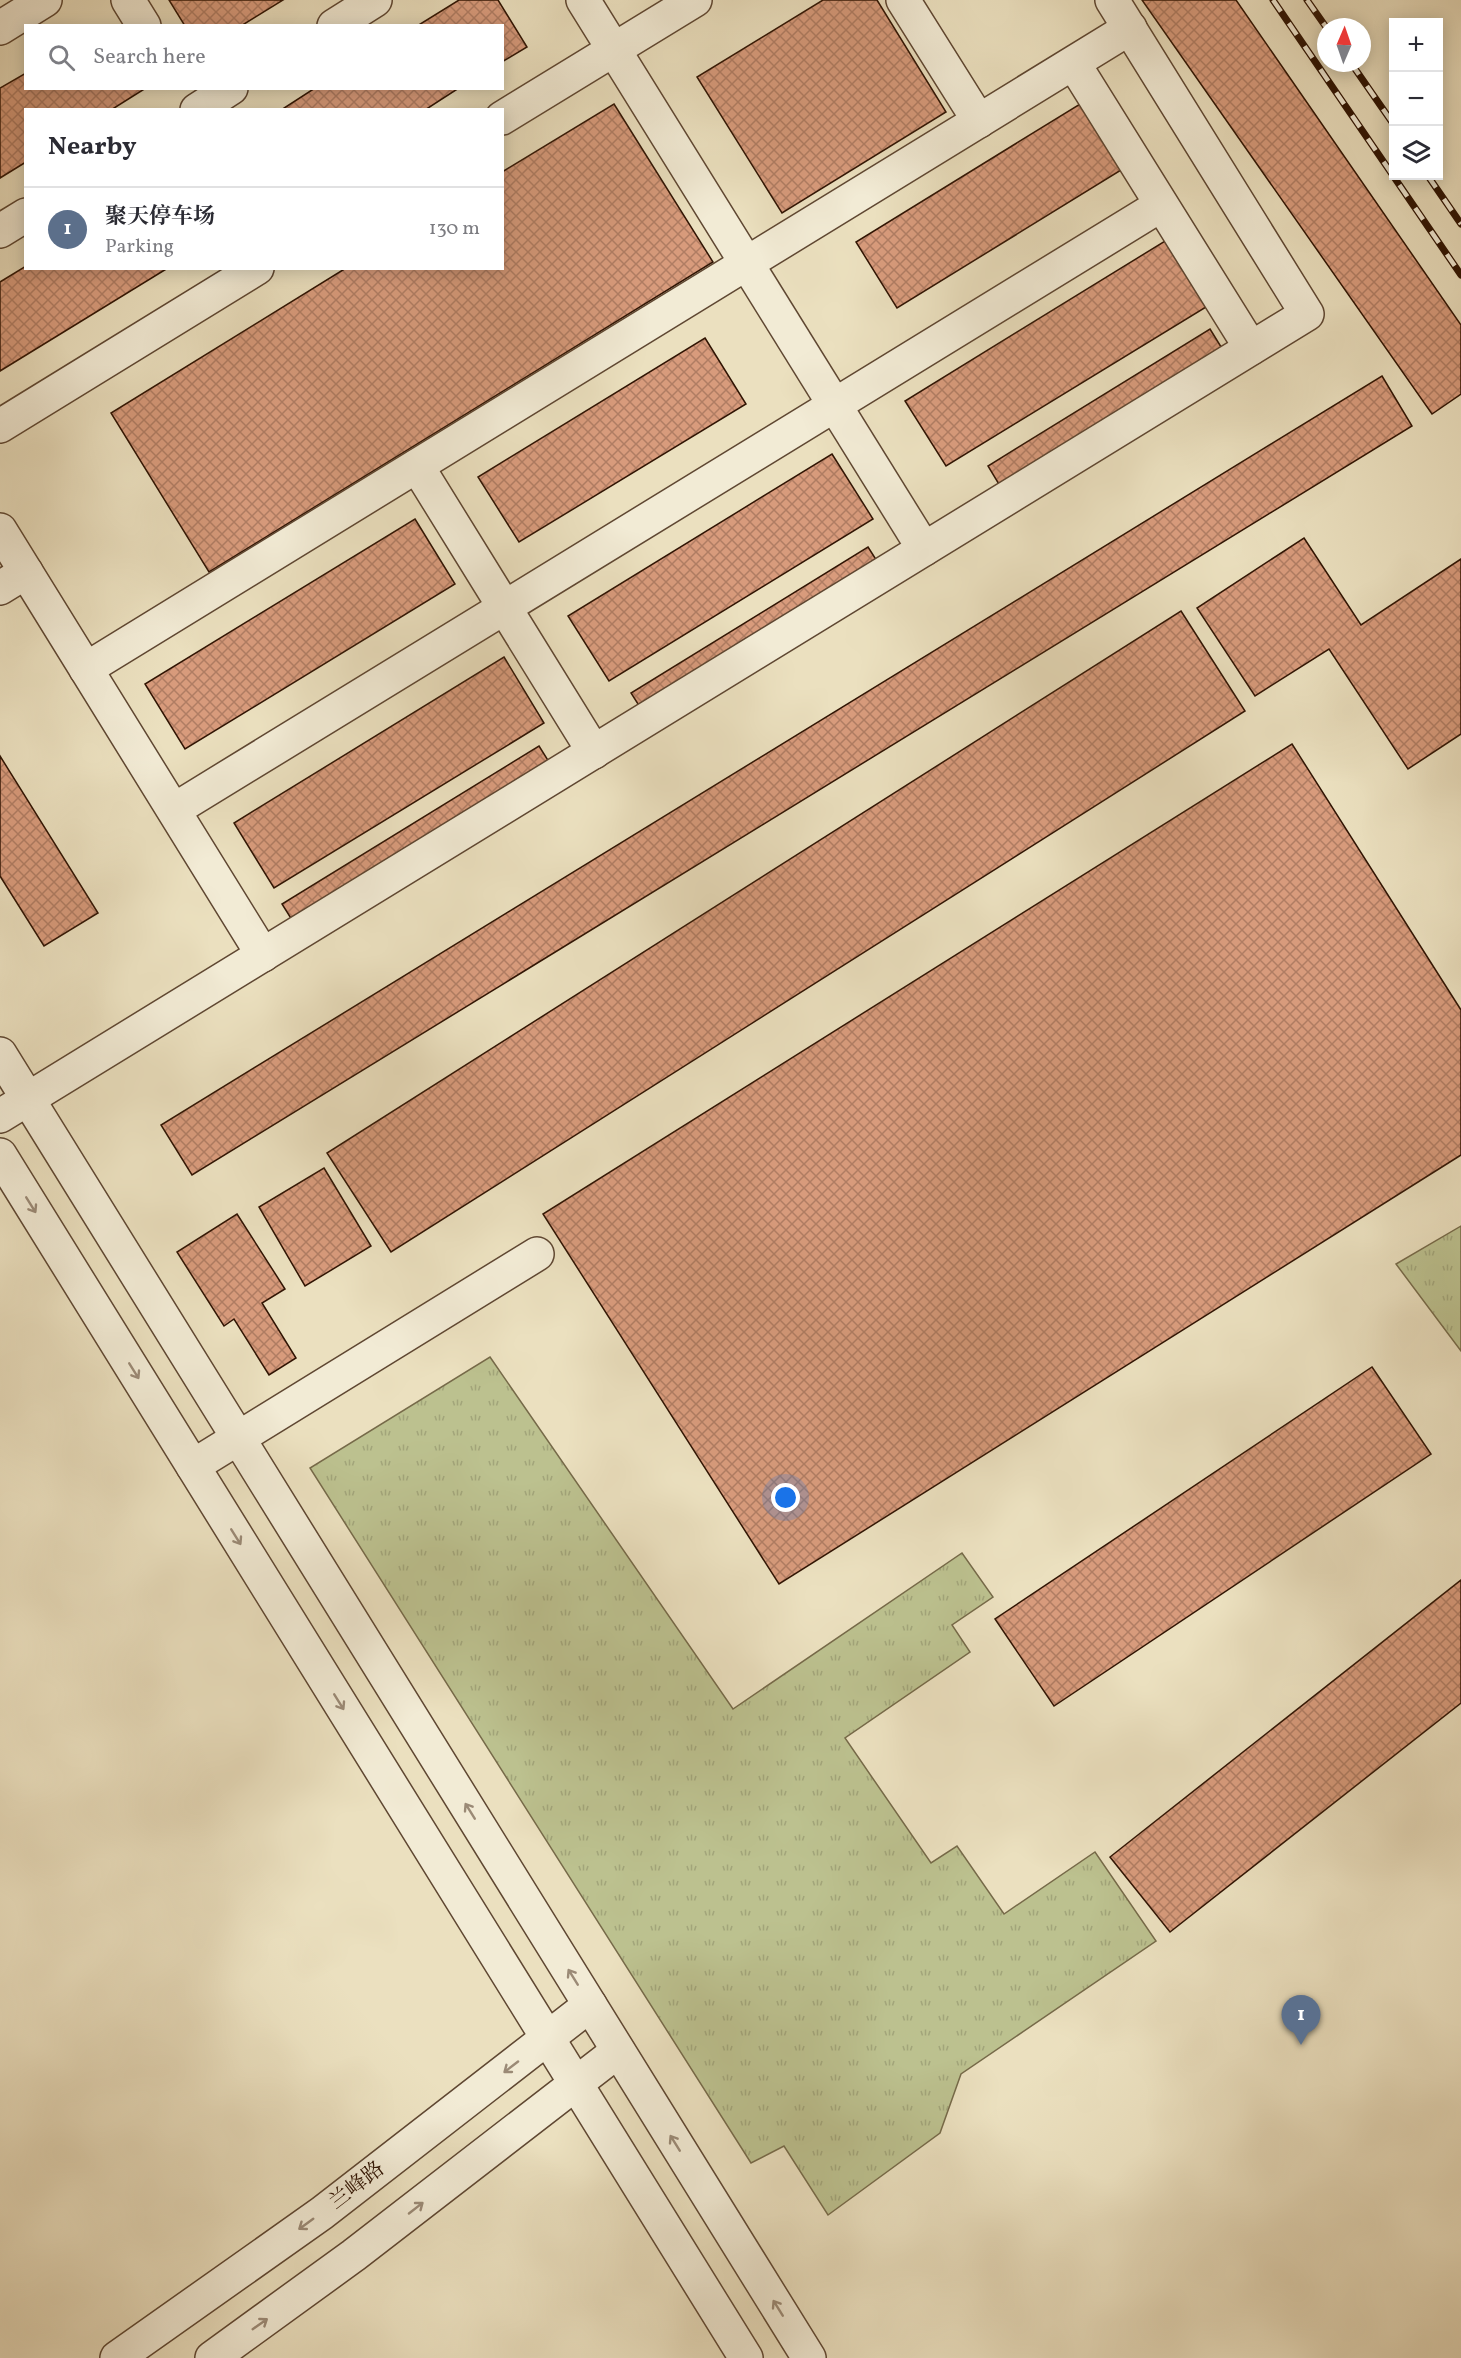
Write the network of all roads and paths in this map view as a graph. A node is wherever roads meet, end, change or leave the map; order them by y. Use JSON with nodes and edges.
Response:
{"nodes":[{"id":1,"x":45,"y":0,"type":"edge"},
{"id":2,"x":128,"y":0,"type":"edge"},
{"id":3,"x":375,"y":0,"type":"edge"},
{"id":4,"x":583,"y":0,"type":"edge"},
{"id":5,"x":695,"y":0,"type":"edge"},
{"id":6,"x":903,"y":0,"type":"edge"},
{"id":7,"x":1112,"y":0,"type":"edge"},
{"id":8,"x":143,"y":24,"type":"edge"},
{"id":9,"x":337,"y":24,"type":"edge"},
{"id":10,"x":0,"y":28,"type":"edge"},
{"id":11,"x":1130,"y":28,"type":"junction"},
{"id":12,"x":614,"y":50,"type":"junction"},
{"id":13,"x":1074,"y":64,"type":"junction"},
{"id":14,"x":184,"y":90,"type":"edge"},
{"id":15,"x":228,"y":90,"type":"edge"},
{"id":16,"x":196,"y":108,"type":"edge"},
{"id":17,"x":200,"y":108,"type":"edge"},
{"id":18,"x":504,"y":117,"type":"edge"},
{"id":19,"x":979,"y":121,"type":"junction"},
{"id":20,"x":1161,"y":205,"type":"junction"},
{"id":21,"x":24,"y":216,"type":"edge"},
{"id":22,"x":0,"y":231,"type":"edge"},
{"id":23,"x":747,"y":264,"type":"junction"},
{"id":24,"x":254,"y":270,"type":"edge"},
{"id":25,"x":1251,"y":348,"type":"junction"},
{"id":26,"x":835,"y":405,"type":"junction"},
{"id":27,"x":0,"y":426,"type":"edge"},
{"id":28,"x":417,"y":466,"type":"junction"},
{"id":29,"x":0,"y":530,"type":"edge"},
{"id":30,"x":924,"y":549,"type":"junction"},
{"id":31,"x":13,"y":580,"type":"edge"},
{"id":32,"x":505,"y":607,"type":"junction"},
{"id":33,"x":86,"y":669,"type":"junction"},
{"id":34,"x":594,"y":752,"type":"junction"},
{"id":35,"x":174,"y":810,"type":"junction"},
{"id":36,"x":263,"y":955,"type":"junction"},
{"id":37,"x":0,"y":1054,"type":"edge"},
{"id":38,"x":28,"y":1099,"type":"junction"},
{"id":39,"x":0,"y":1116,"type":"edge"},
{"id":40,"x":0,"y":1155,"type":"edge"},
{"id":41,"x":537,"y":1254,"type":"dead end"},
{"id":42,"x":239,"y":1438,"type":"junction"},
{"id":43,"x":193,"y":1466,"type":"junction"},
{"id":44,"x":590,"y":2005,"type":"junction"},
{"id":45,"x":547,"y":2038,"type":"junction"},
{"id":46,"x":618,"y":2051,"type":"junction"},
{"id":47,"x":576,"y":2084,"type":"junction"},
{"id":48,"x":117,"y":2358,"type":"edge"},
{"id":49,"x":212,"y":2358,"type":"edge"},
{"id":50,"x":746,"y":2358,"type":"edge"},
{"id":51,"x":809,"y":2358,"type":"edge"}],
"edges":[{"from":1,"to":10,"type":"street"},
{"from":2,"to":8,"type":"street"},
{"from":3,"to":9,"type":"street"},
{"from":4,"to":12,"type":"street"},
{"from":5,"to":12,"type":"street"},
{"from":6,"to":19,"type":"street"},
{"from":7,"to":11,"type":"street"},
{"from":11,"to":13,"type":"street"},
{"from":11,"to":25,"type":"street"},
{"from":12,"to":18,"type":"street"},
{"from":12,"to":23,"type":"street"},
{"from":13,"to":19,"type":"street"},
{"from":13,"to":20,"type":"street"},
{"from":14,"to":16,"type":"street"},
{"from":15,"to":17,"type":"street"},
{"from":19,"to":23,"type":"street"},
{"from":20,"to":25,"type":"street"},
{"from":20,"to":26,"type":"street"},
{"from":21,"to":22,"type":"street"},
{"from":23,"to":26,"type":"street"},
{"from":23,"to":28,"type":"street"},
{"from":24,"to":27,"type":"street"},
{"from":25,"to":30,"type":"street"},
{"from":26,"to":30,"type":"street"},
{"from":26,"to":32,"type":"street"},
{"from":28,"to":32,"type":"street"},
{"from":28,"to":33,"type":"street"},
{"from":29,"to":31,"type":"street"},
{"from":30,"to":34,"type":"street"},
{"from":31,"to":33,"type":"street"},
{"from":32,"to":34,"type":"street"},
{"from":32,"to":35,"type":"street"},
{"from":33,"to":35,"type":"street"},
{"from":34,"to":36,"type":"street"},
{"from":35,"to":36,"type":"street"},
{"from":36,"to":38,"type":"street"},
{"from":37,"to":38,"type":"street"},
{"from":38,"to":39,"type":"street"},
{"from":38,"to":42,"type":"street"},
{"from":40,"to":43,"type":"street","one_way":true},
{"from":41,"to":42,"type":"street"},
{"from":42,"to":43,"type":"street"},
{"from":44,"to":42,"type":"street","one_way":true},
{"from":43,"to":45,"type":"street","one_way":true},
{"from":44,"to":45,"type":"street","name":"兰峰路"},
{"from":44,"to":46,"type":"street"},
{"from":45,"to":47,"type":"street"},
{"from":45,"to":48,"type":"street","name":"兰峰路","one_way":true},
{"from":46,"to":47,"type":"street"},
{"from":51,"to":46,"type":"street","one_way":true},
{"from":49,"to":47,"type":"street","one_way":true},
{"from":47,"to":50,"type":"street"}]}
